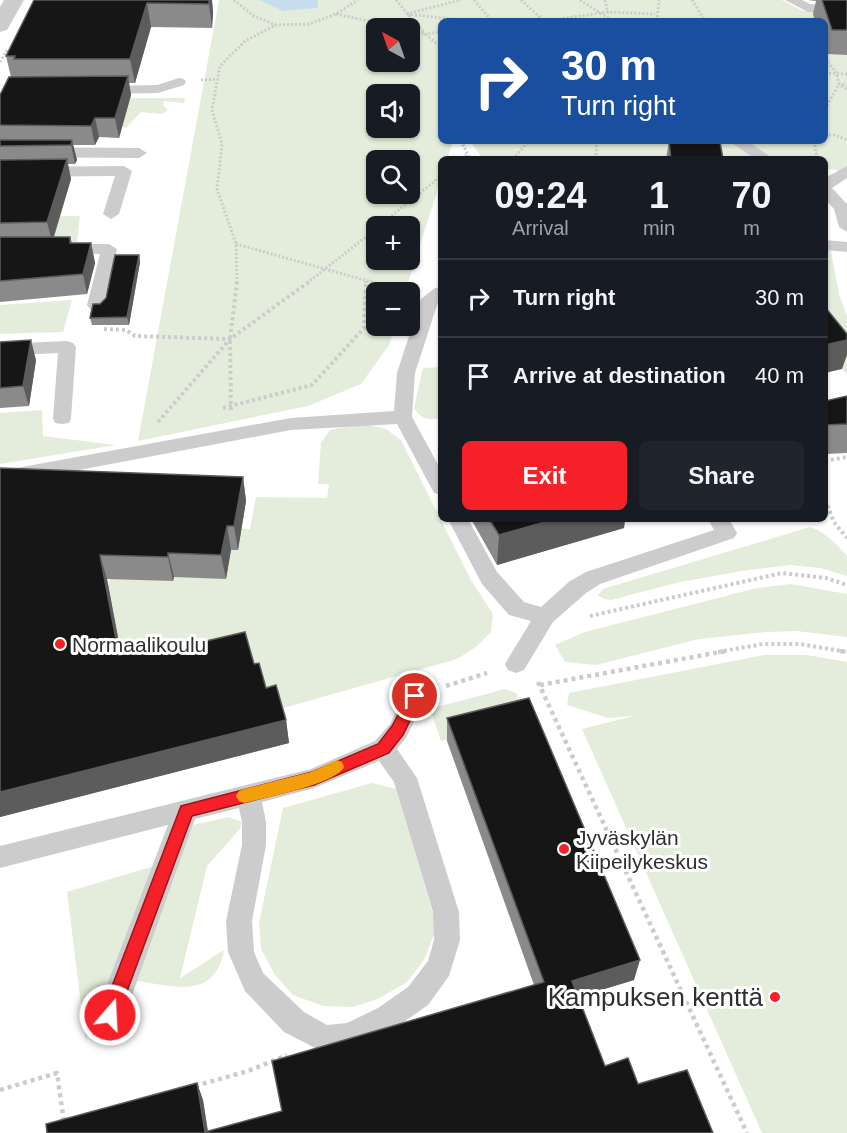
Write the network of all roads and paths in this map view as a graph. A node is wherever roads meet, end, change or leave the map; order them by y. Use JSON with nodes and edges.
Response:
{"nodes":[{"id":1,"x":14,"y":0,"type":"edge"},
{"id":2,"x":234,"y":0,"type":"edge"},
{"id":3,"x":358,"y":0,"type":"edge"},
{"id":4,"x":396,"y":0,"type":"edge"},
{"id":5,"x":461,"y":0,"type":"edge"},
{"id":6,"x":474,"y":0,"type":"edge"},
{"id":7,"x":521,"y":0,"type":"edge"},
{"id":8,"x":580,"y":0,"type":"edge"},
{"id":9,"x":605,"y":0,"type":"edge"},
{"id":10,"x":658,"y":0,"type":"edge"},
{"id":11,"x":692,"y":0,"type":"edge"},
{"id":12,"x":792,"y":0,"type":"edge"},
{"id":13,"x":847,"y":9,"type":"edge"},
{"id":14,"x":608,"y":12,"type":"junction"},
{"id":15,"x":600,"y":13,"type":"junction"},
{"id":16,"x":336,"y":14,"type":"junction"},
{"id":17,"x":407,"y":14,"type":"junction"},
{"id":18,"x":656,"y":14,"type":"junction"},
{"id":19,"x":442,"y":18,"type":"edge"},
{"id":20,"x":489,"y":18,"type":"edge"},
{"id":21,"x":542,"y":18,"type":"edge"},
{"id":22,"x":566,"y":18,"type":"edge"},
{"id":23,"x":607,"y":18,"type":"edge"},
{"id":24,"x":610,"y":18,"type":"edge"},
{"id":25,"x":657,"y":18,"type":"edge"},
{"id":26,"x":703,"y":18,"type":"edge"},
{"id":27,"x":366,"y":21,"type":"edge"},
{"id":28,"x":276,"y":25,"type":"junction"},
{"id":29,"x":0,"y":26,"type":"edge"},
{"id":30,"x":438,"y":32,"type":"edge"},
{"id":31,"x":420,"y":33,"type":"edge"},
{"id":32,"x":425,"y":34,"type":"junction"},
{"id":33,"x":438,"y":45,"type":"edge"},
{"id":34,"x":828,"y":62,"type":"edge"},
{"id":35,"x":836,"y":72,"type":"junction"},
{"id":36,"x":828,"y":73,"type":"edge"},
{"id":37,"x":847,"y":74,"type":"edge"},
{"id":38,"x":179,"y":82,"type":"dead end"},
{"id":39,"x":839,"y":84,"type":"junction"},
{"id":40,"x":847,"y":85,"type":"edge"},
{"id":41,"x":90,"y":90,"type":"edge"},
{"id":42,"x":847,"y":90,"type":"edge"},
{"id":43,"x":828,"y":104,"type":"edge"},
{"id":44,"x":828,"y":135,"type":"edge"},
{"id":45,"x":847,"y":140,"type":"edge"},
{"id":46,"x":462,"y":144,"type":"edge"},
{"id":47,"x":526,"y":144,"type":"edge"},
{"id":48,"x":742,"y":144,"type":"edge"},
{"id":49,"x":0,"y":152,"type":"edge"},
{"id":50,"x":139,"y":153,"type":"dead end"},
{"id":51,"x":467,"y":155,"type":"edge"},
{"id":52,"x":516,"y":156,"type":"edge"},
{"id":53,"x":761,"y":156,"type":"edge"},
{"id":54,"x":0,"y":171,"type":"edge"},
{"id":55,"x":847,"y":171,"type":"edge"},
{"id":56,"x":438,"y":178,"type":"edge"},
{"id":57,"x":828,"y":182,"type":"edge"},
{"id":58,"x":828,"y":193,"type":"edge"},
{"id":59,"x":111,"y":214,"type":"dead end"},
{"id":60,"x":393,"y":216,"type":"edge"},
{"id":61,"x":847,"y":227,"type":"edge"},
{"id":62,"x":366,"y":238,"type":"edge"},
{"id":63,"x":236,"y":244,"type":"junction"},
{"id":64,"x":828,"y":245,"type":"edge"},
{"id":65,"x":847,"y":247,"type":"edge"},
{"id":66,"x":44,"y":249,"type":"edge"},
{"id":67,"x":328,"y":268,"type":"junction"},
{"id":68,"x":366,"y":280,"type":"junction"},
{"id":69,"x":373,"y":282,"type":"edge"},
{"id":70,"x":438,"y":294,"type":"edge"},
{"id":71,"x":96,"y":305,"type":"edge"},
{"id":72,"x":135,"y":336,"type":"dead end"},
{"id":73,"x":230,"y":339,"type":"junction"},
{"id":74,"x":0,"y":350,"type":"edge"},
{"id":75,"x":231,"y":405,"type":"junction"},
{"id":76,"x":403,"y":417,"type":"junction"},
{"id":77,"x":62,"y":418,"type":"dead end"},
{"id":78,"x":152,"y":427,"type":"dead end"},
{"id":79,"x":232,"y":435,"type":"junction"},
{"id":80,"x":847,"y":457,"type":"edge"},
{"id":81,"x":828,"y":460,"type":"edge"},
{"id":82,"x":0,"y":478,"type":"edge"},
{"id":83,"x":438,"y":482,"type":"edge"},
{"id":84,"x":828,"y":507,"type":"edge"},
{"id":85,"x":460,"y":522,"type":"edge"},
{"id":86,"x":720,"y":522,"type":"edge"},
{"id":87,"x":847,"y":538,"type":"edge"},
{"id":88,"x":847,"y":585,"type":"edge"},
{"id":89,"x":545,"y":616,"type":"junction"},
{"id":90,"x":847,"y":652,"type":"edge"},
{"id":91,"x":516,"y":664,"type":"joint"},
{"id":92,"x":540,"y":685,"type":"junction"},
{"id":93,"x":419,"y":695,"type":"dead end"},
{"id":94,"x":383,"y":748,"type":"junction"},
{"id":95,"x":248,"y":795,"type":"junction"},
{"id":96,"x":186,"y":811,"type":"junction"},
{"id":97,"x":0,"y":856,"type":"edge"},
{"id":98,"x":106,"y":1030,"type":"dead end"},
{"id":99,"x":325,"y":1039,"type":"junction"},
{"id":100,"x":193,"y":1087,"type":"edge"},
{"id":101,"x":0,"y":1090,"type":"edge"},
{"id":102,"x":74,"y":1121,"type":"edge"},
{"id":103,"x":64,"y":1123,"type":"junction"},
{"id":104,"x":55,"y":1128,"type":"edge"},
{"id":105,"x":747,"y":1133,"type":"edge"}],
"edges":[{"from":1,"to":29,"type":"street"},
{"from":2,"to":28,"type":"path"},
{"from":3,"to":16,"type":"path"},
{"from":4,"to":17,"type":"path"},
{"from":5,"to":17,"type":"path"},
{"from":6,"to":20,"type":"path"},
{"from":7,"to":21,"type":"path"},
{"from":8,"to":15,"type":"path"},
{"from":9,"to":14,"type":"path"},
{"from":10,"to":18,"type":"path"},
{"from":11,"to":26,"type":"path"},
{"from":12,"to":13,"type":"lane"},
{"from":14,"to":15,"type":"path"},
{"from":14,"to":18,"type":"path"},
{"from":14,"to":24,"type":"path"},
{"from":15,"to":22,"type":"path"},
{"from":15,"to":23,"type":"path"},
{"from":16,"to":27,"type":"path"},
{"from":16,"to":28,"type":"path"},
{"from":17,"to":19,"type":"path"},
{"from":17,"to":32,"type":"path"},
{"from":18,"to":25,"type":"path"},
{"from":28,"to":63,"type":"path"},
{"from":30,"to":32,"type":"path"},
{"from":31,"to":32,"type":"path"},
{"from":32,"to":33,"type":"path"},
{"from":34,"to":35,"type":"path"},
{"from":35,"to":36,"type":"path"},
{"from":35,"to":37,"type":"path"},
{"from":35,"to":39,"type":"path"},
{"from":38,"to":41,"type":"lane"},
{"from":39,"to":40,"type":"path"},
{"from":39,"to":42,"type":"path"},
{"from":39,"to":43,"type":"path"},
{"from":44,"to":45,"type":"path"},
{"from":46,"to":51,"type":"path"},
{"from":47,"to":52,"type":"path"},
{"from":48,"to":53,"type":"lane"},
{"from":49,"to":50,"type":"lane"},
{"from":54,"to":59,"type":"lane"},
{"from":55,"to":57,"type":"lane"},
{"from":56,"to":60,"type":"path"},
{"from":58,"to":61,"type":"lane"},
{"from":62,"to":67,"type":"path"},
{"from":63,"to":67,"type":"path"},
{"from":63,"to":73,"type":"path"},
{"from":64,"to":65,"type":"lane"},
{"from":66,"to":71,"type":"lane"},
{"from":67,"to":68,"type":"path"},
{"from":67,"to":73,"type":"path"},
{"from":68,"to":69,"type":"path"},
{"from":68,"to":75,"type":"path"},
{"from":70,"to":76,"type":"lane"},
{"from":72,"to":73,"type":"path"},
{"from":73,"to":75,"type":"path"},
{"from":73,"to":78,"type":"path"},
{"from":74,"to":77,"type":"lane"},
{"from":75,"to":79,"type":"path"},
{"from":76,"to":79,"type":"lane"},
{"from":76,"to":83,"type":"lane"},
{"from":79,"to":82,"type":"lane"},
{"from":80,"to":81,"type":"path"},
{"from":84,"to":87,"type":"path"},
{"from":85,"to":89,"type":"lane"},
{"from":86,"to":89,"type":"lane"},
{"from":88,"to":89,"type":"path"},
{"from":89,"to":91,"type":"lane"},
{"from":90,"to":92,"type":"path"},
{"from":91,"to":92,"type":"path"},
{"from":92,"to":105,"type":"path"},
{"from":93,"to":94,"type":"lane"},
{"from":94,"to":95,"type":"lane"},
{"from":94,"to":99,"type":"lane"},
{"from":95,"to":96,"type":"lane"},
{"from":95,"to":99,"type":"lane"},
{"from":96,"to":97,"type":"lane"},
{"from":96,"to":98,"type":"lane"},
{"from":99,"to":100,"type":"path"},
{"from":101,"to":103,"type":"path"},
{"from":102,"to":103,"type":"path"},
{"from":103,"to":104,"type":"path"}]}
